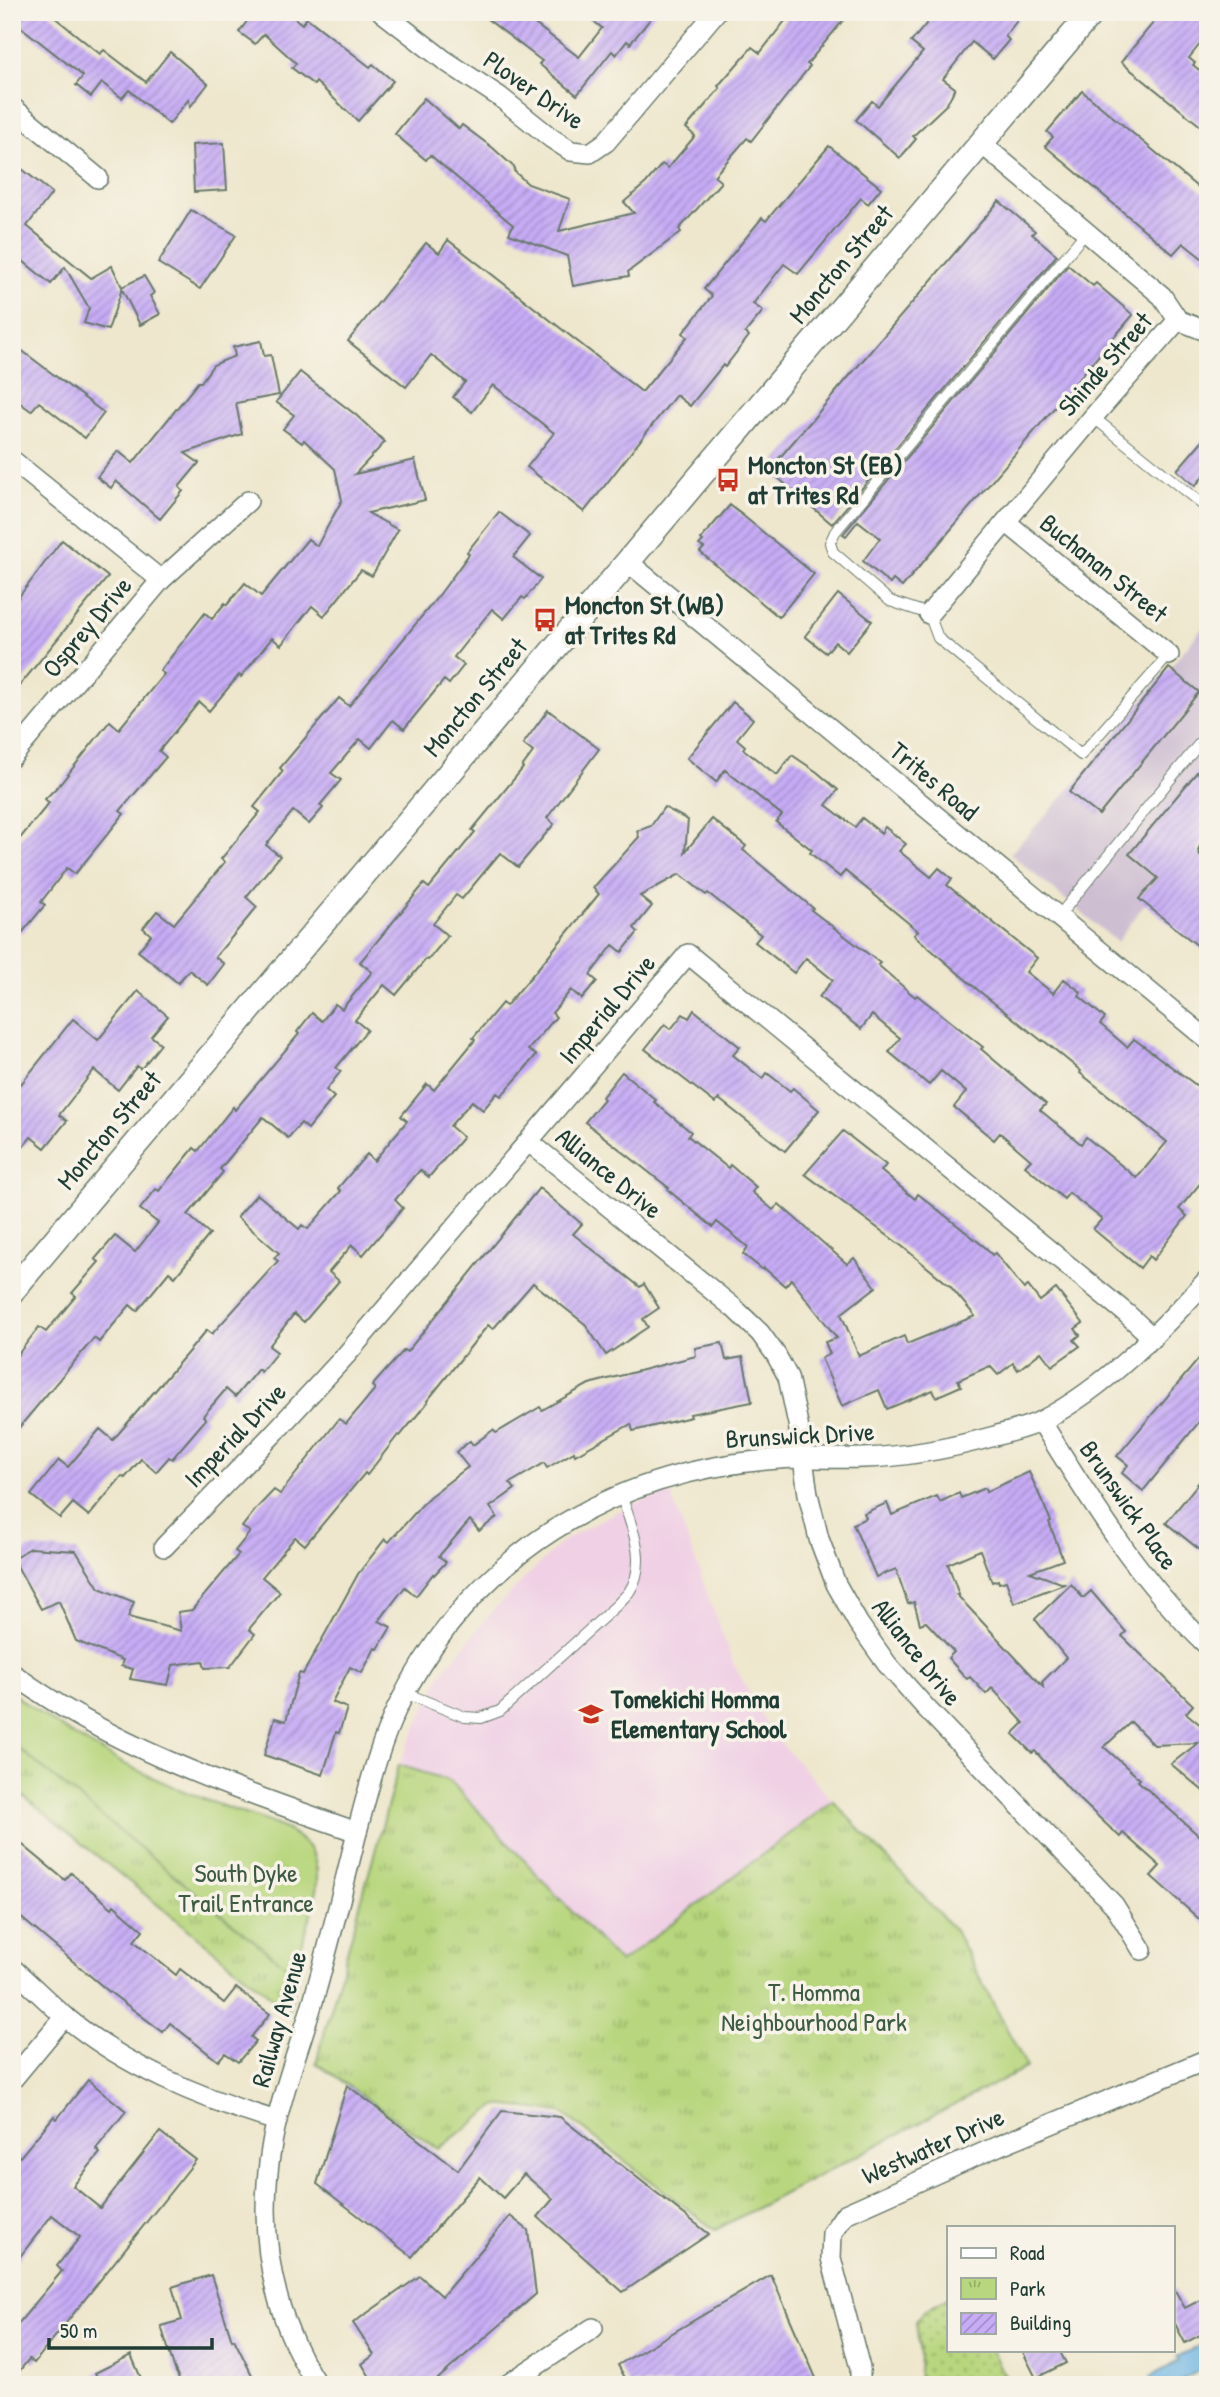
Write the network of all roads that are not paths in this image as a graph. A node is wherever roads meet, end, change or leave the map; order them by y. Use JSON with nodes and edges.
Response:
{"nodes":[{"id":1,"x":382,"y":12,"type":"edge"},
{"id":2,"x":716,"y":12,"type":"edge"},
{"id":3,"x":1093,"y":12,"type":"edge"},
{"id":4,"x":12,"y":107,"type":"edge"},
{"id":5,"x":982,"y":144,"type":"junction"},
{"id":6,"x":98,"y":178,"type":"dead end"},
{"id":7,"x":1087,"y":231,"type":"junction"},
{"id":8,"x":1178,"y":320,"type":"junction"},
{"id":9,"x":1208,"y":331,"type":"edge"},
{"id":10,"x":1093,"y":417,"type":"junction"},
{"id":11,"x":12,"y":460,"type":"edge"},
{"id":12,"x":248,"y":501,"type":"dead end"},
{"id":13,"x":1208,"y":509,"type":"edge"},
{"id":14,"x":1006,"y":523,"type":"junction"},
{"id":15,"x":628,"y":562,"type":"junction"},
{"id":16,"x":161,"y":580,"type":"junction"},
{"id":17,"x":929,"y":614,"type":"junction"},
{"id":18,"x":1169,"y":655,"type":"joint"},
{"id":19,"x":1208,"y":733,"type":"edge"},
{"id":20,"x":12,"y":757,"type":"edge"},
{"id":21,"x":1058,"y":917,"type":"junction"},
{"id":22,"x":1208,"y":1040,"type":"edge"},
{"id":23,"x":529,"y":1142,"type":"junction"},
{"id":24,"x":1208,"y":1279,"type":"edge"},
{"id":25,"x":12,"y":1291,"type":"edge"},
{"id":26,"x":1153,"y":1338,"type":"junction"},
{"id":27,"x":1041,"y":1421,"type":"junction"},
{"id":28,"x":803,"y":1458,"type":"junction"},
{"id":29,"x":621,"y":1494,"type":"junction"},
{"id":30,"x":163,"y":1547,"type":"dead end"},
{"id":31,"x":1208,"y":1646,"type":"edge"},
{"id":32,"x":12,"y":1673,"type":"edge"},
{"id":33,"x":405,"y":1693,"type":"junction"},
{"id":34,"x":357,"y":1832,"type":"junction"},
{"id":35,"x":1142,"y":1951,"type":"dead end"},
{"id":36,"x":12,"y":1968,"type":"edge"},
{"id":37,"x":65,"y":2016,"type":"junction"},
{"id":38,"x":1208,"y":2059,"type":"edge"},
{"id":39,"x":12,"y":2080,"type":"edge"},
{"id":40,"x":277,"y":2121,"type":"junction"},
{"id":41,"x":593,"y":2329,"type":"dead end"},
{"id":42,"x":317,"y":2385,"type":"edge"},
{"id":43,"x":507,"y":2385,"type":"edge"},
{"id":44,"x":860,"y":2385,"type":"edge"}],
"edges":[{"from":1,"to":2,"type":"street","name":"Plover Drive"},
{"from":3,"to":5,"type":"street","name":"Moncton Street"},
{"from":4,"to":6,"type":"street"},
{"from":5,"to":7,"type":"street","name":"Shinde Street"},
{"from":5,"to":15,"type":"street","name":"Moncton Street"},
{"from":7,"to":8,"type":"street","name":"Shinde Street"},
{"from":7,"to":17,"type":"lane"},
{"from":8,"to":9,"type":"street"},
{"from":8,"to":10,"type":"street","name":"Shinde Street"},
{"from":10,"to":13,"type":"lane"},
{"from":10,"to":14,"type":"street","name":"Shinde Street"},
{"from":11,"to":16,"type":"street","name":"Osprey Drive"},
{"from":12,"to":16,"type":"street"},
{"from":14,"to":17,"type":"street","name":"Shinde Street"},
{"from":14,"to":18,"type":"street","name":"Buchanan Street"},
{"from":15,"to":21,"type":"street","name":"Trites Road"},
{"from":15,"to":25,"type":"street","name":"Moncton Street"},
{"from":16,"to":20,"type":"street","name":"Osprey Drive"},
{"from":17,"to":18,"type":"lane"},
{"from":19,"to":21,"type":"lane"},
{"from":21,"to":22,"type":"street","name":"Trites Road"},
{"from":23,"to":26,"type":"street","name":"Imperial Drive"},
{"from":23,"to":28,"type":"street","name":"Alliance Drive"},
{"from":23,"to":30,"type":"street","name":"Imperial Drive"},
{"from":24,"to":26,"type":"street","name":"Brunswick Drive"},
{"from":26,"to":27,"type":"street","name":"Brunswick Drive"},
{"from":27,"to":28,"type":"street","name":"Brunswick Drive"},
{"from":27,"to":31,"type":"street","name":"Brunswick Place"},
{"from":28,"to":29,"type":"street","name":"Brunswick Drive"},
{"from":28,"to":35,"type":"street","name":"Alliance Drive"},
{"from":29,"to":33,"type":"street","name":"Brunswick Drive"},
{"from":29,"to":33,"type":"lane"},
{"from":32,"to":34,"type":"street"},
{"from":33,"to":34,"type":"street","name":"Brunswick Drive"},
{"from":34,"to":40,"type":"street","name":"Railway Avenue"},
{"from":36,"to":37,"type":"street"},
{"from":37,"to":39,"type":"street"},
{"from":37,"to":40,"type":"street"},
{"from":38,"to":44,"type":"street","name":"Westwater Drive"},
{"from":40,"to":42,"type":"street","name":"Railway Avenue"},
{"from":41,"to":43,"type":"street"}]}
